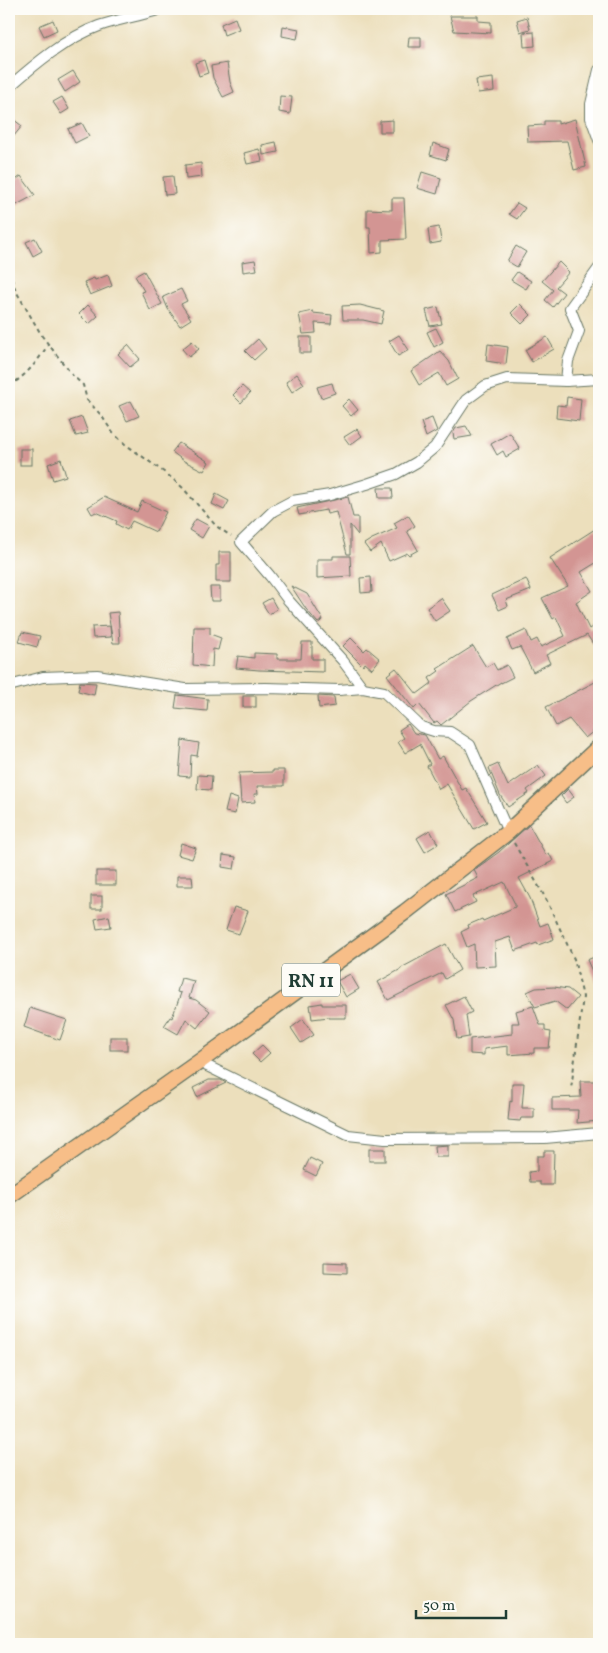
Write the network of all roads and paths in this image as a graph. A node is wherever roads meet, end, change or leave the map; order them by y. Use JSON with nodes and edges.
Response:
{"nodes":[{"id":1,"x":160,"y":9,"type":"edge"},
{"id":2,"x":599,"y":70,"type":"edge"},
{"id":3,"x":9,"y":87,"type":"edge"},
{"id":4,"x":599,"y":140,"type":"edge"},
{"id":5,"x":599,"y":268,"type":"edge"},
{"id":6,"x":9,"y":271,"type":"edge"},
{"id":7,"x":48,"y":345,"type":"junction"},
{"id":8,"x":599,"y":379,"type":"edge"},
{"id":9,"x":566,"y":380,"type":"junction"},
{"id":10,"x":9,"y":386,"type":"edge"},
{"id":11,"x":242,"y":542,"type":"junction"},
{"id":12,"x":9,"y":686,"type":"edge"},
{"id":13,"x":364,"y":688,"type":"junction"},
{"id":14,"x":599,"y":747,"type":"edge"},
{"id":15,"x":508,"y":832,"type":"junction"},
{"id":16,"x":199,"y":1062,"type":"junction"},
{"id":17,"x":571,"y":1089,"type":"dead end"},
{"id":18,"x":599,"y":1133,"type":"edge"},
{"id":19,"x":9,"y":1196,"type":"edge"}],
"edges":[{"from":1,"to":3,"type":"street"},
{"from":2,"to":4,"type":"street"},
{"from":5,"to":9,"type":"street"},
{"from":6,"to":7,"type":"path"},
{"from":7,"to":10,"type":"path"},
{"from":7,"to":11,"type":"path"},
{"from":8,"to":9,"type":"street"},
{"from":9,"to":11,"type":"street"},
{"from":11,"to":13,"type":"street"},
{"from":12,"to":13,"type":"street"},
{"from":13,"to":15,"type":"street"},
{"from":14,"to":15,"type":"main road","number":"RN 11"},
{"from":15,"to":16,"type":"main road","number":"RN 11"},
{"from":15,"to":17,"type":"path"},
{"from":16,"to":18,"type":"street"},
{"from":16,"to":19,"type":"main road","number":"RN 11"}]}
